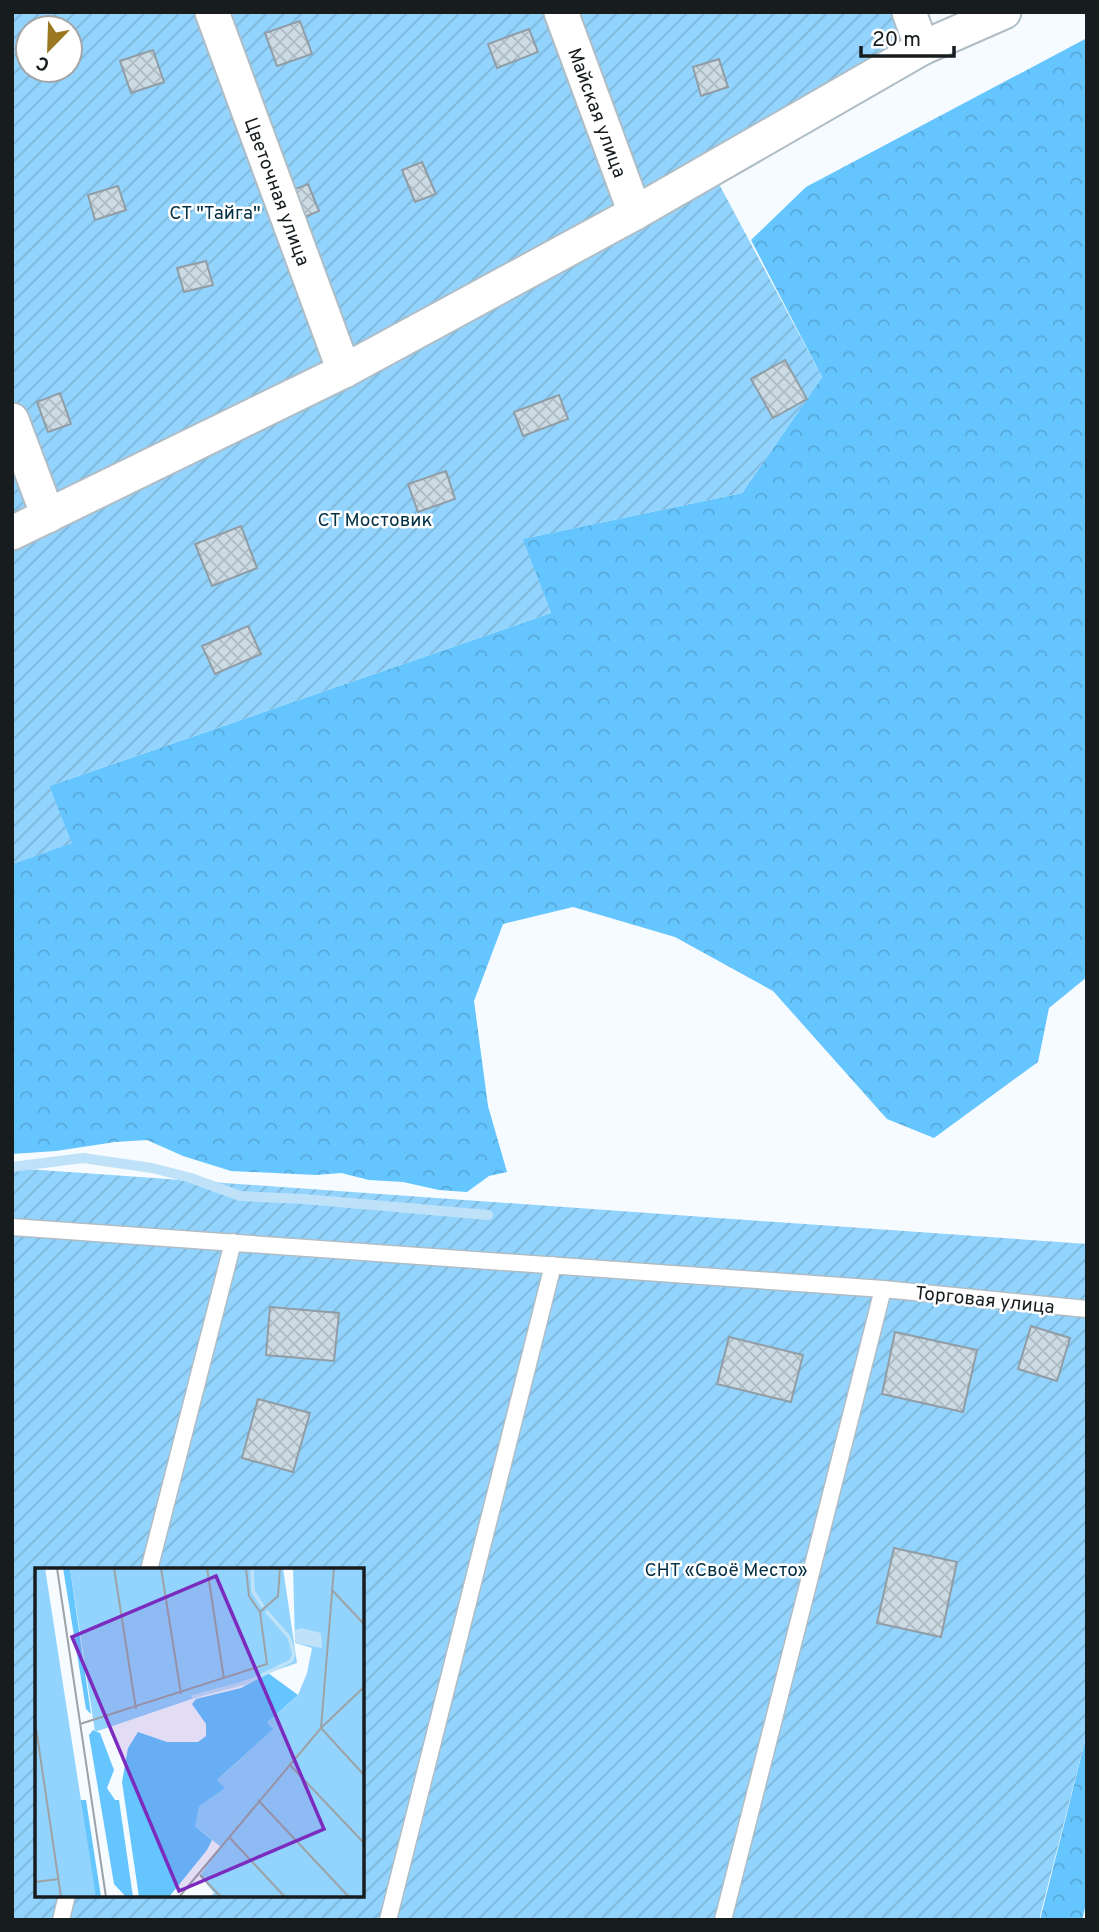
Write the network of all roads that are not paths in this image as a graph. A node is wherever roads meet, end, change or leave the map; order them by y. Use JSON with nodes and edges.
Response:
{"nodes":[{"id":1,"x":212,"y":12,"type":"edge"},
{"id":2,"x":561,"y":12,"type":"edge"},
{"id":3,"x":909,"y":12,"type":"edge"},
{"id":4,"x":1004,"y":12,"type":"edge"},
{"id":5,"x":922,"y":48,"type":"junction"},
{"id":6,"x":635,"y":214,"type":"junction"},
{"id":7,"x":344,"y":371,"type":"junction"},
{"id":8,"x":12,"y":420,"type":"edge"},
{"id":9,"x":48,"y":516,"type":"junction"},
{"id":10,"x":12,"y":533,"type":"edge"},
{"id":11,"x":12,"y":1227,"type":"edge"},
{"id":12,"x":233,"y":1242,"type":"junction"},
{"id":13,"x":553,"y":1265,"type":"junction"},
{"id":14,"x":883,"y":1289,"type":"junction"},
{"id":15,"x":1087,"y":1310,"type":"edge"},
{"id":16,"x":150,"y":1568,"type":"edge"},
{"id":17,"x":67,"y":1897,"type":"edge"},
{"id":18,"x":61,"y":1920,"type":"edge"},
{"id":19,"x":388,"y":1920,"type":"edge"},
{"id":20,"x":723,"y":1920,"type":"edge"}],
"edges":[{"from":1,"to":7,"type":"street","name":"Цветочная улица"},
{"from":2,"to":6,"type":"street","name":"Майская улица"},
{"from":3,"to":5,"type":"street"},
{"from":4,"to":5,"type":"street"},
{"from":5,"to":6,"type":"street"},
{"from":6,"to":7,"type":"street"},
{"from":7,"to":9,"type":"street"},
{"from":8,"to":9,"type":"street"},
{"from":9,"to":10,"type":"street"},
{"from":11,"to":12,"type":"lane","name":"Торговая улица"},
{"from":12,"to":13,"type":"lane","name":"Торговая улица"},
{"from":12,"to":16,"type":"lane"},
{"from":13,"to":14,"type":"lane","name":"Торговая улица"},
{"from":13,"to":19,"type":"lane"},
{"from":14,"to":15,"type":"lane","name":"Торговая улица"},
{"from":14,"to":20,"type":"lane"},
{"from":17,"to":18,"type":"lane"}]}
